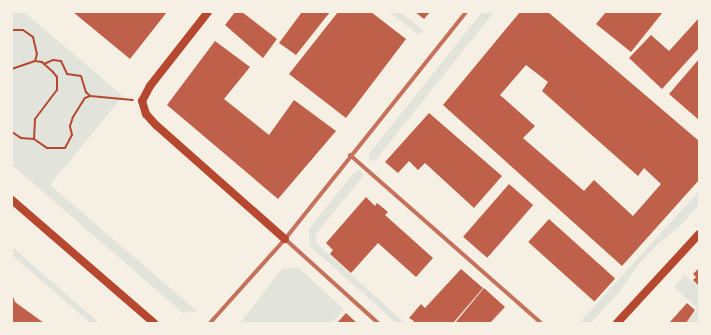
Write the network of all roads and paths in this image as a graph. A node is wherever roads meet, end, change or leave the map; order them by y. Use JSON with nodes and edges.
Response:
{"nodes":[{"id":1,"x":208,"y":12,"type":"edge"},
{"id":2,"x":466,"y":12,"type":"edge"},
{"id":3,"x":12,"y":30,"type":"edge"},
{"id":4,"x":35,"y":61,"type":"junction"},
{"id":5,"x":44,"y":64,"type":"junction"},
{"id":6,"x":12,"y":69,"type":"edge"},
{"id":7,"x":90,"y":96,"type":"junction"},
{"id":8,"x":142,"y":101,"type":"junction"},
{"id":9,"x":12,"y":132,"type":"edge"},
{"id":10,"x":34,"y":139,"type":"junction"},
{"id":11,"x":350,"y":155,"type":"junction"},
{"id":12,"x":12,"y":200,"type":"edge"},
{"id":13,"x":699,"y":234,"type":"edge"},
{"id":14,"x":285,"y":239,"type":"junction"},
{"id":15,"x":154,"y":323,"type":"edge"},
{"id":16,"x":210,"y":323,"type":"edge"},
{"id":17,"x":378,"y":323,"type":"edge"},
{"id":18,"x":541,"y":323,"type":"edge"},
{"id":19,"x":617,"y":323,"type":"edge"}],
"edges":[{"from":1,"to":8,"type":"main road"},
{"from":2,"to":11,"type":"street"},
{"from":3,"to":4,"type":"path"},
{"from":4,"to":5,"type":"path"},
{"from":4,"to":6,"type":"path"},
{"from":5,"to":7,"type":"path"},
{"from":5,"to":10,"type":"path"},
{"from":7,"to":8,"type":"path"},
{"from":7,"to":10,"type":"path"},
{"from":8,"to":14,"type":"main road"},
{"from":9,"to":10,"type":"path"},
{"from":11,"to":14,"type":"street"},
{"from":11,"to":18,"type":"street"},
{"from":12,"to":15,"type":"main road"},
{"from":13,"to":19,"type":"main road"},
{"from":14,"to":16,"type":"street"},
{"from":14,"to":17,"type":"street"}]}
